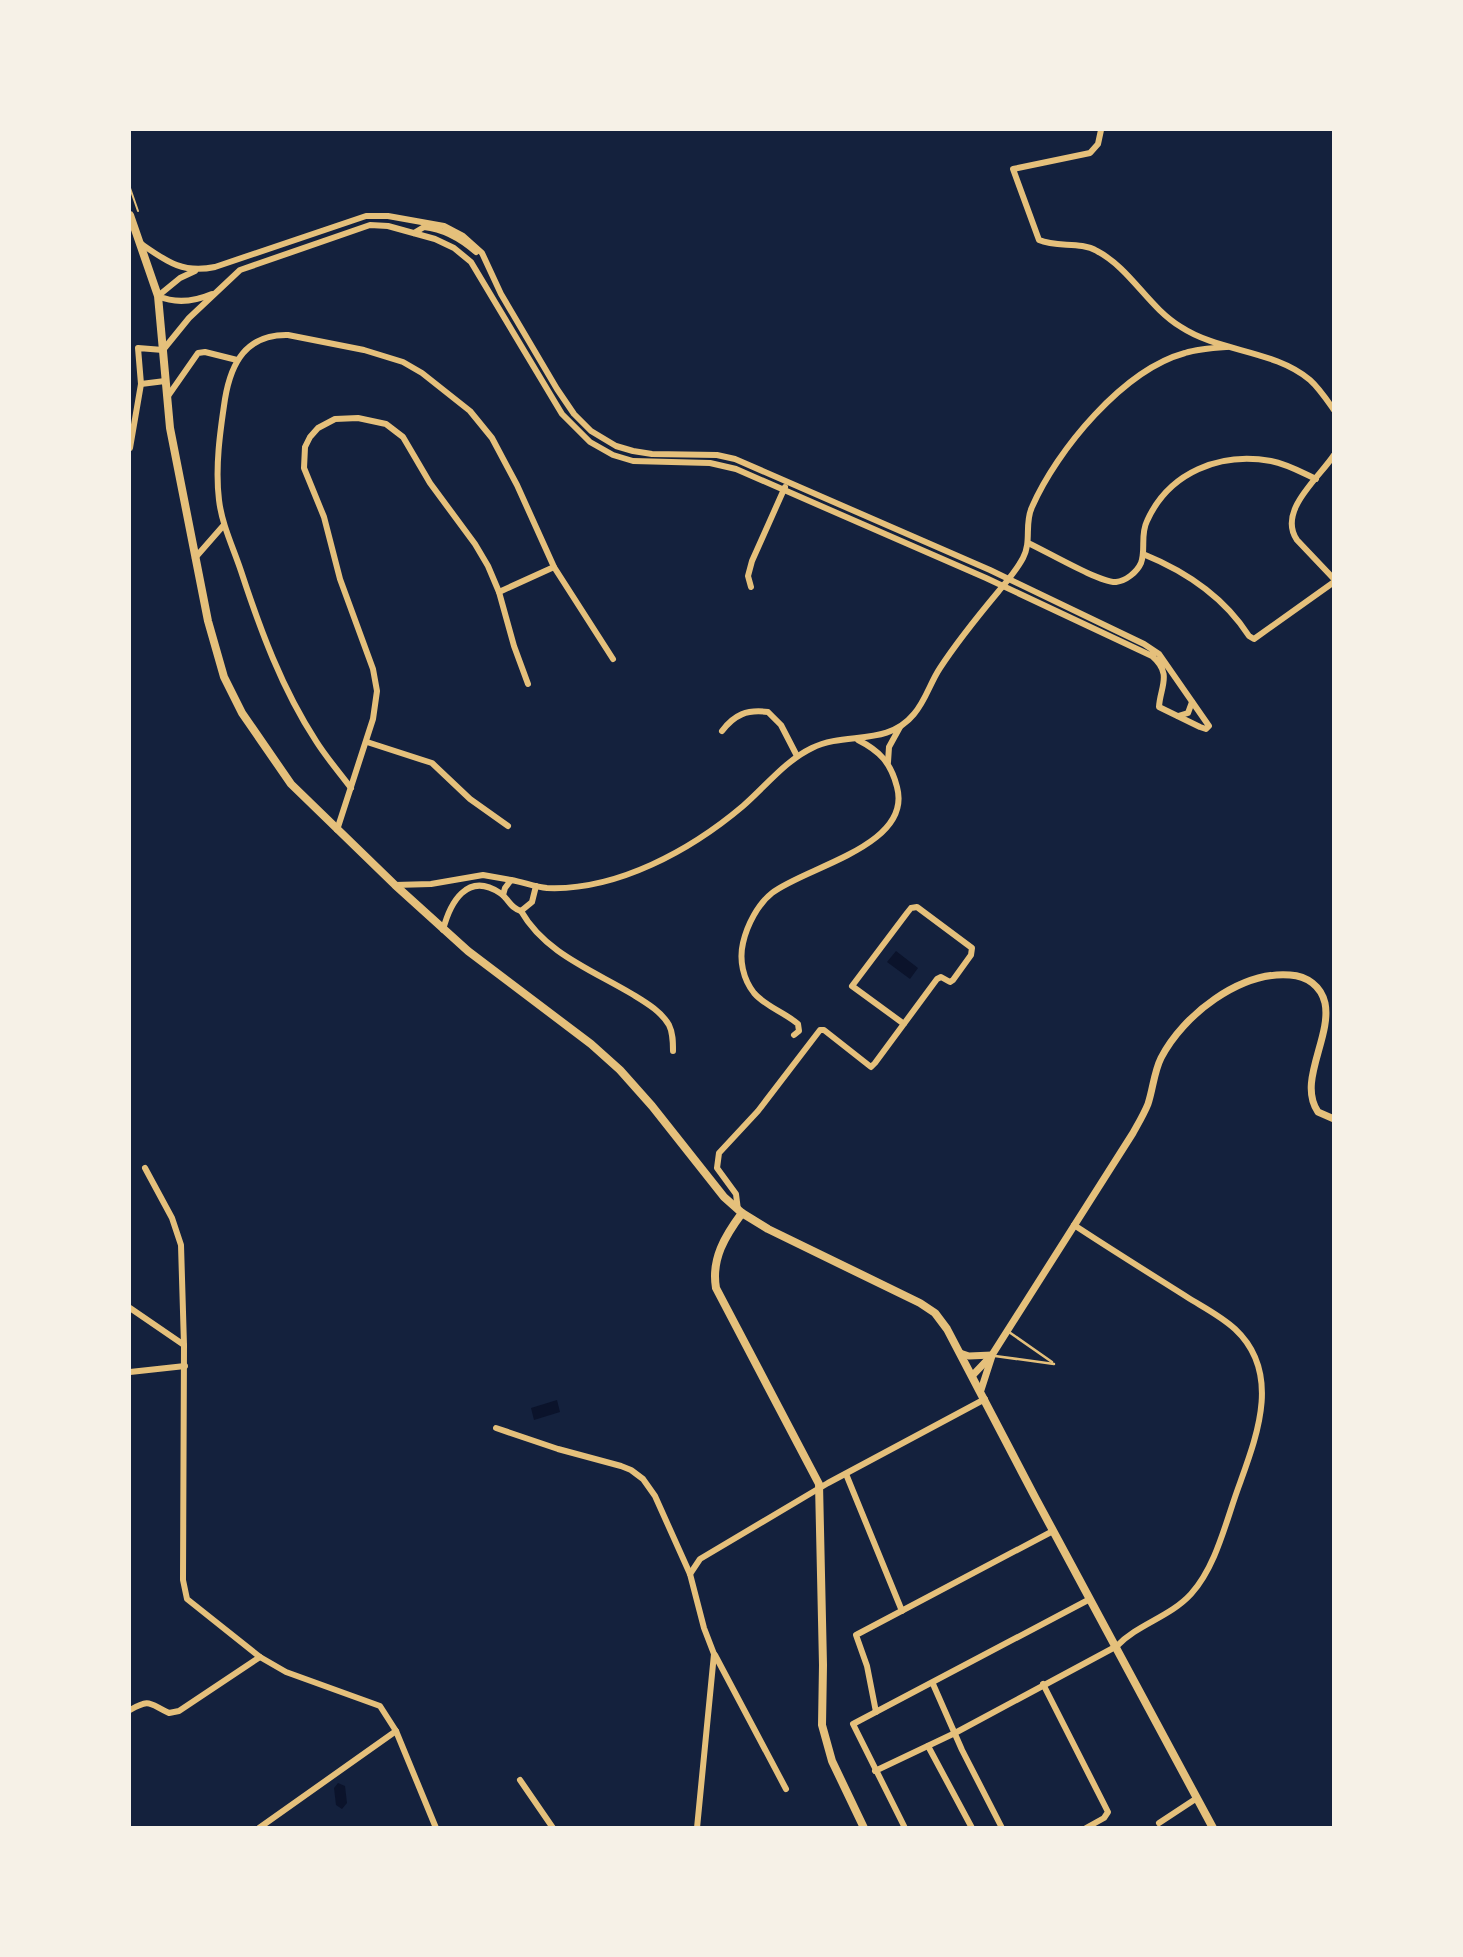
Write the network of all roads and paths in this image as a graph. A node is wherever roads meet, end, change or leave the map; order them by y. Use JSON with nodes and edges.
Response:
{"nodes":[{"id":1,"x":1101,"y":130,"type":"edge"},
{"id":2,"x":130,"y":215,"type":"edge"},
{"id":3,"x":414,"y":233,"type":"junction"},
{"id":4,"x":140,"y":243,"type":"junction"},
{"id":5,"x":484,"y":256,"type":"junction"},
{"id":6,"x":197,"y":270,"type":"junction"},
{"id":7,"x":217,"y":292,"type":"junction"},
{"id":8,"x":158,"y":296,"type":"junction"},
{"id":9,"x":130,"y":344,"type":"edge"},
{"id":10,"x":1227,"y":347,"type":"junction"},
{"id":11,"x":138,"y":348,"type":"junction"},
{"id":12,"x":163,"y":350,"type":"junction"},
{"id":13,"x":237,"y":360,"type":"junction"},
{"id":14,"x":165,"y":381,"type":"junction"},
{"id":15,"x":141,"y":384,"type":"junction"},
{"id":16,"x":167,"y":398,"type":"junction"},
{"id":17,"x":1334,"y":410,"type":"edge"},
{"id":18,"x":130,"y":448,"type":"edge"},
{"id":19,"x":1334,"y":455,"type":"edge"},
{"id":20,"x":1315,"y":479,"type":"junction"},
{"id":21,"x":787,"y":482,"type":"junction"},
{"id":22,"x":784,"y":490,"type":"junction"},
{"id":23,"x":223,"y":526,"type":"junction"},
{"id":24,"x":1028,"y":543,"type":"junction"},
{"id":25,"x":1143,"y":554,"type":"junction"},
{"id":26,"x":195,"y":558,"type":"junction"},
{"id":27,"x":554,"y":567,"type":"junction"},
{"id":28,"x":1009,"y":579,"type":"junction"},
{"id":29,"x":1334,"y":581,"type":"edge"},
{"id":30,"x":1003,"y":586,"type":"junction"},
{"id":31,"x":751,"y":587,"type":"dead end"},
{"id":32,"x":499,"y":592,"type":"junction"},
{"id":33,"x":613,"y":659,"type":"dead end"},
{"id":34,"x":1178,"y":682,"type":"junction"},
{"id":35,"x":528,"y":684,"type":"dead end"},
{"id":36,"x":1164,"y":691,"type":"junction"},
{"id":37,"x":1192,"y":702,"type":"junction"},
{"id":38,"x":1177,"y":716,"type":"junction"},
{"id":39,"x":901,"y":726,"type":"junction"},
{"id":40,"x":722,"y":731,"type":"dead end"},
{"id":41,"x":856,"y":739,"type":"junction"},
{"id":42,"x":367,"y":742,"type":"junction"},
{"id":43,"x":797,"y":756,"type":"junction"},
{"id":44,"x":888,"y":762,"type":"junction"},
{"id":45,"x":351,"y":788,"type":"junction"},
{"id":46,"x":509,"y":826,"type":"dead end"},
{"id":47,"x":337,"y":830,"type":"junction"},
{"id":48,"x":511,"y":880,"type":"junction"},
{"id":49,"x":446,"y":882,"type":"junction"},
{"id":50,"x":395,"y":885,"type":"junction"},
{"id":51,"x":537,"y":886,"type":"junction"},
{"id":52,"x":503,"y":895,"type":"junction"},
{"id":53,"x":455,"y":899,"type":"junction"},
{"id":54,"x":521,"y":911,"type":"junction"},
{"id":55,"x":443,"y":930,"type":"junction"},
{"id":56,"x":904,"y":1024,"type":"junction"},
{"id":57,"x":794,"y":1035,"type":"dead end"},
{"id":58,"x":673,"y":1051,"type":"dead end"},
{"id":59,"x":1334,"y":1119,"type":"edge"},
{"id":60,"x":145,"y":1168,"type":"dead end"},
{"id":61,"x":740,"y":1212,"type":"junction"},
{"id":62,"x":1074,"y":1226,"type":"junction"},
{"id":63,"x":130,"y":1308,"type":"edge"},
{"id":64,"x":1008,"y":1331,"type":"junction"},
{"id":65,"x":184,"y":1345,"type":"junction"},
{"id":66,"x":960,"y":1353,"type":"junction"},
{"id":67,"x":992,"y":1355,"type":"junction"},
{"id":68,"x":185,"y":1366,"type":"junction"},
{"id":69,"x":130,"y":1372,"type":"edge"},
{"id":70,"x":972,"y":1376,"type":"junction"},
{"id":71,"x":983,"y":1394,"type":"junction"},
{"id":72,"x":496,"y":1428,"type":"dead end"},
{"id":73,"x":846,"y":1474,"type":"junction"},
{"id":74,"x":820,"y":1489,"type":"junction"},
{"id":75,"x":1053,"y":1531,"type":"junction"},
{"id":76,"x":690,"y":1574,"type":"junction"},
{"id":77,"x":1090,"y":1599,"type":"junction"},
{"id":78,"x":902,"y":1611,"type":"junction"},
{"id":79,"x":1117,"y":1646,"type":"junction"},
{"id":80,"x":714,"y":1654,"type":"junction"},
{"id":81,"x":260,"y":1657,"type":"junction"},
{"id":82,"x":933,"y":1684,"type":"junction"},
{"id":83,"x":1043,"y":1684,"type":"junction"},
{"id":84,"x":130,"y":1710,"type":"edge"},
{"id":85,"x":876,"y":1712,"type":"junction"},
{"id":86,"x":396,"y":1731,"type":"junction"},
{"id":87,"x":955,"y":1733,"type":"junction"},
{"id":88,"x":928,"y":1746,"type":"junction"},
{"id":89,"x":875,"y":1771,"type":"junction"},
{"id":90,"x":520,"y":1780,"type":"dead end"},
{"id":91,"x":786,"y":1789,"type":"dead end"},
{"id":92,"x":1197,"y":1798,"type":"junction"},
{"id":93,"x":1159,"y":1823,"type":"dead end"},
{"id":94,"x":258,"y":1828,"type":"edge"},
{"id":95,"x":436,"y":1828,"type":"edge"},
{"id":96,"x":554,"y":1828,"type":"edge"},
{"id":97,"x":697,"y":1828,"type":"edge"},
{"id":98,"x":864,"y":1828,"type":"edge"},
{"id":99,"x":905,"y":1828,"type":"edge"},
{"id":100,"x":972,"y":1828,"type":"edge"},
{"id":101,"x":1002,"y":1828,"type":"edge"},
{"id":102,"x":1086,"y":1828,"type":"edge"},
{"id":103,"x":1213,"y":1828,"type":"edge"}],
"edges":[{"from":1,"to":10,"type":"street"},
{"from":2,"to":4,"type":"main road"},
{"from":3,"to":5,"type":"street"},
{"from":3,"to":7,"type":"street"},
{"from":3,"to":22,"type":"street"},
{"from":4,"to":6,"type":"street"},
{"from":4,"to":8,"type":"main road"},
{"from":5,"to":6,"type":"street"},
{"from":5,"to":21,"type":"street"},
{"from":6,"to":8,"type":"street"},
{"from":7,"to":8,"type":"street"},
{"from":7,"to":12,"type":"street"},
{"from":8,"to":12,"type":"main road"},
{"from":9,"to":11,"type":"street"},
{"from":10,"to":17,"type":"street"},
{"from":10,"to":24,"type":"street"},
{"from":11,"to":12,"type":"street"},
{"from":11,"to":15,"type":"street"},
{"from":12,"to":14,"type":"main road"},
{"from":13,"to":16,"type":"street"},
{"from":13,"to":23,"type":"street"},
{"from":13,"to":27,"type":"street"},
{"from":14,"to":15,"type":"street"},
{"from":14,"to":16,"type":"main road"},
{"from":15,"to":18,"type":"street"},
{"from":16,"to":26,"type":"main road"},
{"from":19,"to":20,"type":"street"},
{"from":20,"to":25,"type":"street"},
{"from":20,"to":29,"type":"street"},
{"from":21,"to":22,"type":"street"},
{"from":21,"to":28,"type":"street"},
{"from":22,"to":30,"type":"street"},
{"from":22,"to":31,"type":"street"},
{"from":23,"to":26,"type":"street"},
{"from":23,"to":45,"type":"street"},
{"from":24,"to":25,"type":"street"},
{"from":24,"to":28,"type":"street"},
{"from":25,"to":29,"type":"street"},
{"from":26,"to":47,"type":"main road"},
{"from":27,"to":32,"type":"street"},
{"from":27,"to":33,"type":"street"},
{"from":28,"to":30,"type":"street"},
{"from":28,"to":34,"type":"street"},
{"from":30,"to":36,"type":"street"},
{"from":30,"to":39,"type":"street"},
{"from":32,"to":35,"type":"street"},
{"from":32,"to":42,"type":"street"},
{"from":34,"to":36,"type":"street"},
{"from":34,"to":37,"type":"street"},
{"from":36,"to":38,"type":"street"},
{"from":37,"to":38,"type":"street"},
{"from":37,"to":38,"type":"street"},
{"from":39,"to":41,"type":"street"},
{"from":39,"to":44,"type":"street"},
{"from":40,"to":43,"type":"street"},
{"from":41,"to":43,"type":"street"},
{"from":41,"to":44,"type":"street"},
{"from":42,"to":45,"type":"street"},
{"from":42,"to":46,"type":"street"},
{"from":43,"to":51,"type":"street"},
{"from":44,"to":57,"type":"street"},
{"from":45,"to":47,"type":"street"},
{"from":47,"to":50,"type":"main road"},
{"from":48,"to":49,"type":"street"},
{"from":48,"to":51,"type":"street"},
{"from":48,"to":52,"type":"street"},
{"from":49,"to":50,"type":"street"},
{"from":49,"to":53,"type":"street"},
{"from":50,"to":55,"type":"main road"},
{"from":51,"to":54,"type":"street"},
{"from":52,"to":53,"type":"street"},
{"from":52,"to":54,"type":"street"},
{"from":53,"to":55,"type":"street"},
{"from":54,"to":58,"type":"street"},
{"from":55,"to":61,"type":"main road"},
{"from":56,"to":56,"type":"street"},
{"from":56,"to":61,"type":"street"},
{"from":59,"to":62,"type":"street"},
{"from":60,"to":65,"type":"street"},
{"from":61,"to":66,"type":"main road"},
{"from":61,"to":74,"type":"main road"},
{"from":62,"to":64,"type":"street"},
{"from":62,"to":79,"type":"street"},
{"from":63,"to":65,"type":"street"},
{"from":64,"to":67,"type":"street"},
{"from":64,"to":67,"type":"lane"},
{"from":65,"to":68,"type":"street"},
{"from":66,"to":67,"type":"street"},
{"from":66,"to":70,"type":"main road"},
{"from":67,"to":70,"type":"street"},
{"from":67,"to":71,"type":"street"},
{"from":68,"to":69,"type":"street"},
{"from":68,"to":81,"type":"street"},
{"from":70,"to":71,"type":"main road"},
{"from":71,"to":73,"type":"street"},
{"from":71,"to":75,"type":"main road"},
{"from":72,"to":76,"type":"street"},
{"from":73,"to":74,"type":"street"},
{"from":73,"to":78,"type":"street"},
{"from":74,"to":76,"type":"street"},
{"from":74,"to":98,"type":"main road"},
{"from":75,"to":77,"type":"main road"},
{"from":75,"to":78,"type":"street"},
{"from":76,"to":80,"type":"street"},
{"from":77,"to":79,"type":"main road"},
{"from":77,"to":82,"type":"street"},
{"from":78,"to":85,"type":"street"},
{"from":79,"to":83,"type":"street"},
{"from":79,"to":92,"type":"main road"},
{"from":80,"to":91,"type":"street"},
{"from":80,"to":97,"type":"street"},
{"from":81,"to":84,"type":"street"},
{"from":81,"to":86,"type":"street"},
{"from":82,"to":85,"type":"street"},
{"from":82,"to":87,"type":"street"},
{"from":83,"to":87,"type":"street"},
{"from":83,"to":102,"type":"street"},
{"from":85,"to":89,"type":"street"},
{"from":86,"to":94,"type":"street"},
{"from":86,"to":95,"type":"street"},
{"from":87,"to":88,"type":"street"},
{"from":87,"to":101,"type":"street"},
{"from":88,"to":89,"type":"street"},
{"from":88,"to":100,"type":"street"},
{"from":89,"to":99,"type":"street"},
{"from":90,"to":96,"type":"street"},
{"from":92,"to":93,"type":"street"},
{"from":92,"to":103,"type":"main road"}]}
